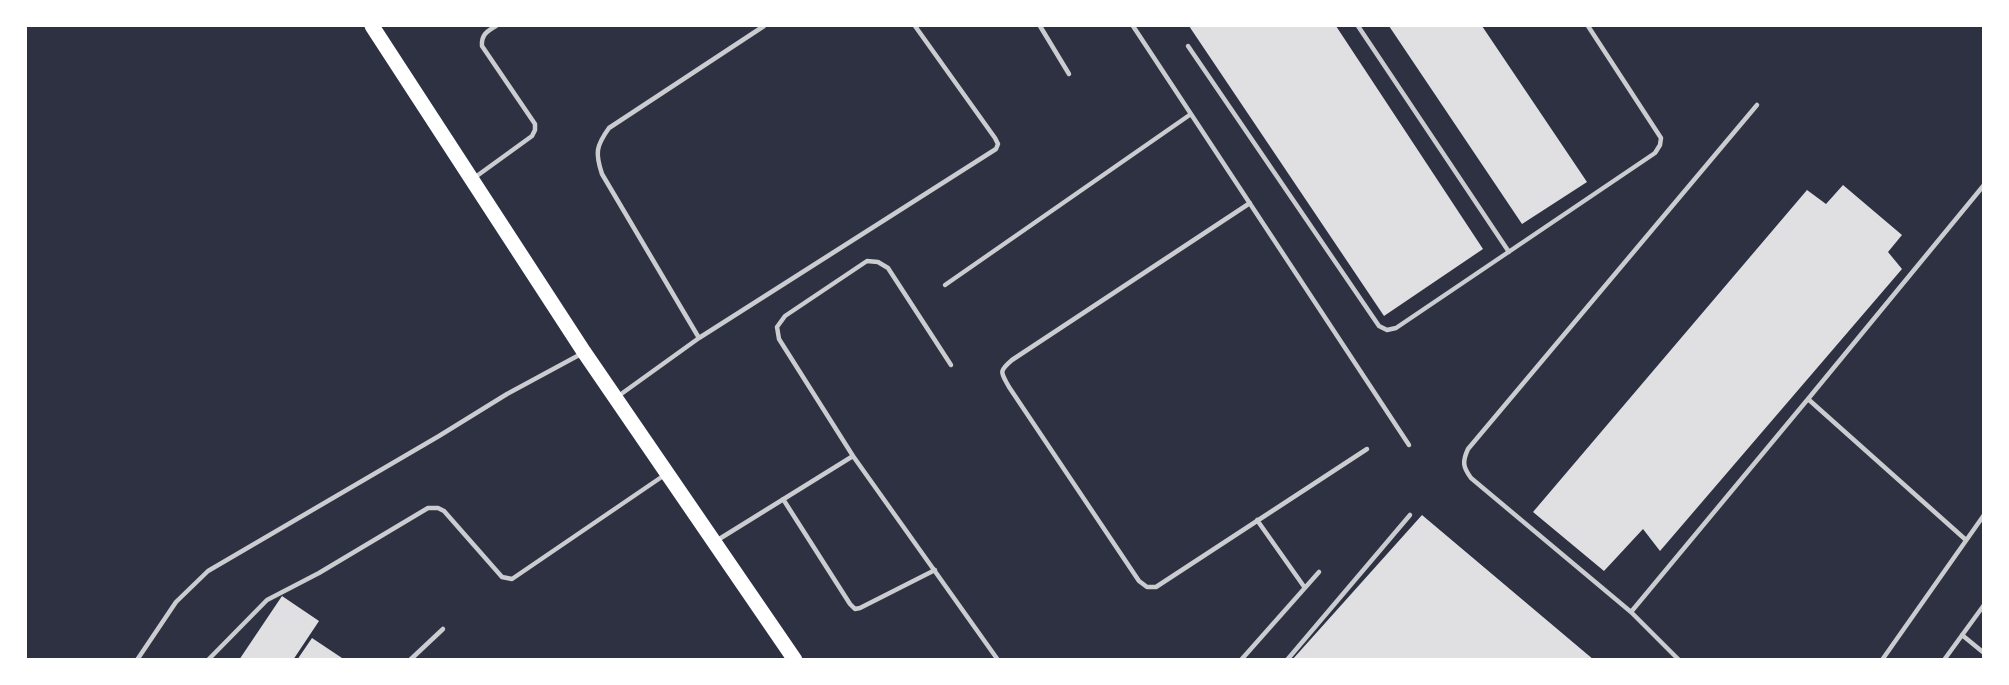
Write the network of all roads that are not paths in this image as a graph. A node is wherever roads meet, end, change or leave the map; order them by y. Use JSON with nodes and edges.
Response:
{"nodes":[{"id":1,"x":372,"y":26,"type":"edge"},
{"id":2,"x":496,"y":26,"type":"edge"},
{"id":3,"x":764,"y":26,"type":"edge"},
{"id":4,"x":915,"y":26,"type":"edge"},
{"id":5,"x":1040,"y":26,"type":"edge"},
{"id":6,"x":1133,"y":26,"type":"edge"},
{"id":7,"x":1358,"y":26,"type":"edge"},
{"id":8,"x":1588,"y":26,"type":"edge"},
{"id":9,"x":1188,"y":46,"type":"dead end"},
{"id":10,"x":1070,"y":74,"type":"dead end"},
{"id":11,"x":1757,"y":105,"type":"dead end"},
{"id":12,"x":1191,"y":114,"type":"junction"},
{"id":13,"x":472,"y":179,"type":"junction"},
{"id":14,"x":1983,"y":185,"type":"edge"},
{"id":15,"x":1250,"y":203,"type":"junction"},
{"id":16,"x":1509,"y":252,"type":"junction"},
{"id":17,"x":945,"y":285,"type":"dead end"},
{"id":18,"x":699,"y":338,"type":"junction"},
{"id":19,"x":584,"y":352,"type":"junction"},
{"id":20,"x":951,"y":365,"type":"dead end"},
{"id":21,"x":616,"y":398,"type":"junction"},
{"id":22,"x":1808,"y":399,"type":"junction"},
{"id":23,"x":1409,"y":445,"type":"dead end"},
{"id":24,"x":1367,"y":448,"type":"dead end"},
{"id":25,"x":853,"y":456,"type":"junction"},
{"id":26,"x":667,"y":473,"type":"junction"},
{"id":27,"x":783,"y":499,"type":"junction"},
{"id":28,"x":1410,"y":515,"type":"dead end"},
{"id":29,"x":1983,"y":515,"type":"edge"},
{"id":30,"x":1257,"y":520,"type":"junction"},
{"id":31,"x":1966,"y":540,"type":"junction"},
{"id":32,"x":714,"y":542,"type":"junction"},
{"id":33,"x":935,"y":570,"type":"junction"},
{"id":34,"x":1319,"y":572,"type":"dead end"},
{"id":35,"x":1305,"y":588,"type":"junction"},
{"id":36,"x":1983,"y":605,"type":"edge"},
{"id":37,"x":1631,"y":612,"type":"junction"},
{"id":38,"x":443,"y":629,"type":"dead end"},
{"id":39,"x":1962,"y":635,"type":"junction"},
{"id":40,"x":1983,"y":653,"type":"edge"},
{"id":41,"x":137,"y":660,"type":"edge"},
{"id":42,"x":208,"y":660,"type":"edge"},
{"id":43,"x":410,"y":660,"type":"edge"},
{"id":44,"x":795,"y":660,"type":"edge"},
{"id":45,"x":998,"y":660,"type":"edge"},
{"id":46,"x":1241,"y":660,"type":"edge"},
{"id":47,"x":1287,"y":660,"type":"edge"},
{"id":48,"x":1678,"y":660,"type":"edge"},
{"id":49,"x":1882,"y":660,"type":"edge"},
{"id":50,"x":1944,"y":660,"type":"edge"}],
"edges":[{"from":1,"to":13,"type":"highway"},
{"from":2,"to":13,"type":"lane"},
{"from":3,"to":18,"type":"lane"},
{"from":4,"to":18,"type":"lane"},
{"from":5,"to":10,"type":"lane"},
{"from":6,"to":12,"type":"lane"},
{"from":7,"to":16,"type":"lane"},
{"from":8,"to":16,"type":"lane"},
{"from":9,"to":16,"type":"lane"},
{"from":11,"to":37,"type":"lane"},
{"from":12,"to":15,"type":"lane"},
{"from":12,"to":17,"type":"lane"},
{"from":13,"to":19,"type":"highway"},
{"from":14,"to":22,"type":"lane"},
{"from":15,"to":23,"type":"lane"},
{"from":15,"to":30,"type":"lane"},
{"from":18,"to":21,"type":"lane"},
{"from":19,"to":21,"type":"highway"},
{"from":19,"to":41,"type":"lane"},
{"from":20,"to":25,"type":"lane"},
{"from":21,"to":26,"type":"highway"},
{"from":22,"to":31,"type":"lane"},
{"from":22,"to":37,"type":"lane"},
{"from":24,"to":30,"type":"lane"},
{"from":25,"to":27,"type":"lane"},
{"from":25,"to":33,"type":"lane"},
{"from":26,"to":32,"type":"highway"},
{"from":26,"to":42,"type":"lane"},
{"from":27,"to":32,"type":"lane"},
{"from":27,"to":33,"type":"lane"},
{"from":28,"to":47,"type":"lane"},
{"from":29,"to":31,"type":"lane"},
{"from":30,"to":35,"type":"lane"},
{"from":31,"to":49,"type":"lane"},
{"from":32,"to":44,"type":"highway"},
{"from":33,"to":45,"type":"lane"},
{"from":34,"to":35,"type":"lane"},
{"from":35,"to":46,"type":"lane"},
{"from":36,"to":39,"type":"lane"},
{"from":37,"to":48,"type":"lane"},
{"from":38,"to":43,"type":"lane"},
{"from":39,"to":40,"type":"lane"},
{"from":39,"to":50,"type":"lane"}]}
